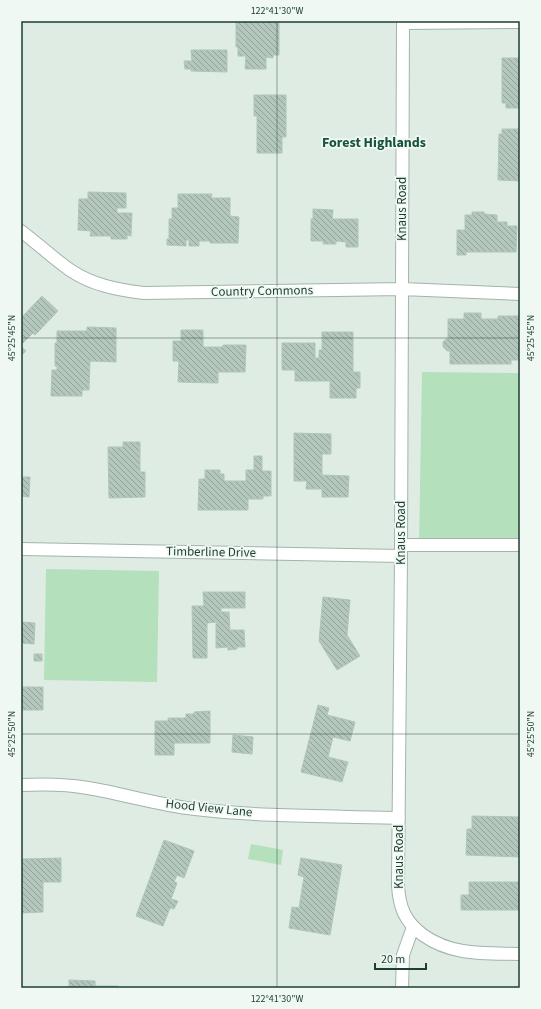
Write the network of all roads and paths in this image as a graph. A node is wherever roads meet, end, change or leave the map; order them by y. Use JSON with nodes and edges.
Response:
{"nodes":[{"id":1,"x":403,"y":22,"type":"edge"},
{"id":2,"x":520,"y":22,"type":"edge"},
{"id":3,"x":21,"y":231,"type":"edge"},
{"id":4,"x":402,"y":290,"type":"junction"},
{"id":5,"x":520,"y":294,"type":"edge"},
{"id":6,"x":520,"y":545,"type":"edge"},
{"id":7,"x":21,"y":549,"type":"edge"},
{"id":8,"x":401,"y":551,"type":"junction"},
{"id":9,"x":21,"y":785,"type":"edge"},
{"id":10,"x":399,"y":818,"type":"junction"},
{"id":11,"x":413,"y":927,"type":"junction"},
{"id":12,"x":520,"y":954,"type":"edge"},
{"id":13,"x":402,"y":988,"type":"edge"}],
"edges":[{"from":1,"to":2,"type":"street"},
{"from":1,"to":4,"type":"street","name":"Knaus Road"},
{"from":3,"to":4,"type":"street","name":"Country Commons"},
{"from":4,"to":5,"type":"street","name":"Country Commons"},
{"from":4,"to":8,"type":"street","name":"Knaus Road"},
{"from":6,"to":8,"type":"street","name":"Timberline Drive"},
{"from":7,"to":8,"type":"street","name":"Timberline Drive"},
{"from":8,"to":10,"type":"street","name":"Knaus Road"},
{"from":9,"to":10,"type":"street","name":"Hood View Lane"},
{"from":10,"to":11,"type":"street","name":"Knaus Road"},
{"from":11,"to":12,"type":"street","name":"Knaus Road"},
{"from":11,"to":13,"type":"street"}]}
